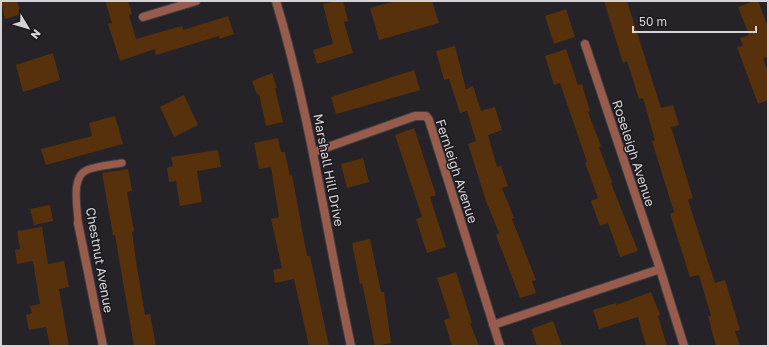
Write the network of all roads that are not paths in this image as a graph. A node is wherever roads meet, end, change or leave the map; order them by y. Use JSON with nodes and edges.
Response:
{"nodes":[{"id":1,"x":196,"y":1,"type":"edge"},
{"id":2,"x":276,"y":1,"type":"edge"},
{"id":3,"x":143,"y":17,"type":"dead end"},
{"id":4,"x":585,"y":44,"type":"dead end"},
{"id":5,"x":314,"y":152,"type":"junction"},
{"id":6,"x":122,"y":163,"type":"dead end"},
{"id":7,"x":78,"y":224,"type":"joint"},
{"id":8,"x":660,"y":269,"type":"junction"},
{"id":9,"x":493,"y":325,"type":"junction"},
{"id":10,"x":103,"y":346,"type":"edge"},
{"id":11,"x":351,"y":346,"type":"edge"},
{"id":12,"x":500,"y":346,"type":"edge"},
{"id":13,"x":684,"y":346,"type":"edge"}],
"edges":[{"from":1,"to":3,"type":"street"},
{"from":2,"to":5,"type":"street","name":"Marshall Hill Drive"},
{"from":4,"to":8,"type":"street","name":"Roseleigh Avenue"},
{"from":5,"to":9,"type":"street","name":"Fernleigh Avenue"},
{"from":5,"to":11,"type":"street","name":"Marshall Hill Drive"},
{"from":6,"to":7,"type":"lane","name":"Chestnut Avenue"},
{"from":7,"to":10,"type":"street","name":"Chestnut Avenue"},
{"from":8,"to":9,"type":"street"},
{"from":8,"to":13,"type":"street","name":"Roseleigh Avenue"},
{"from":9,"to":12,"type":"street","name":"Fernleigh Avenue"}]}
